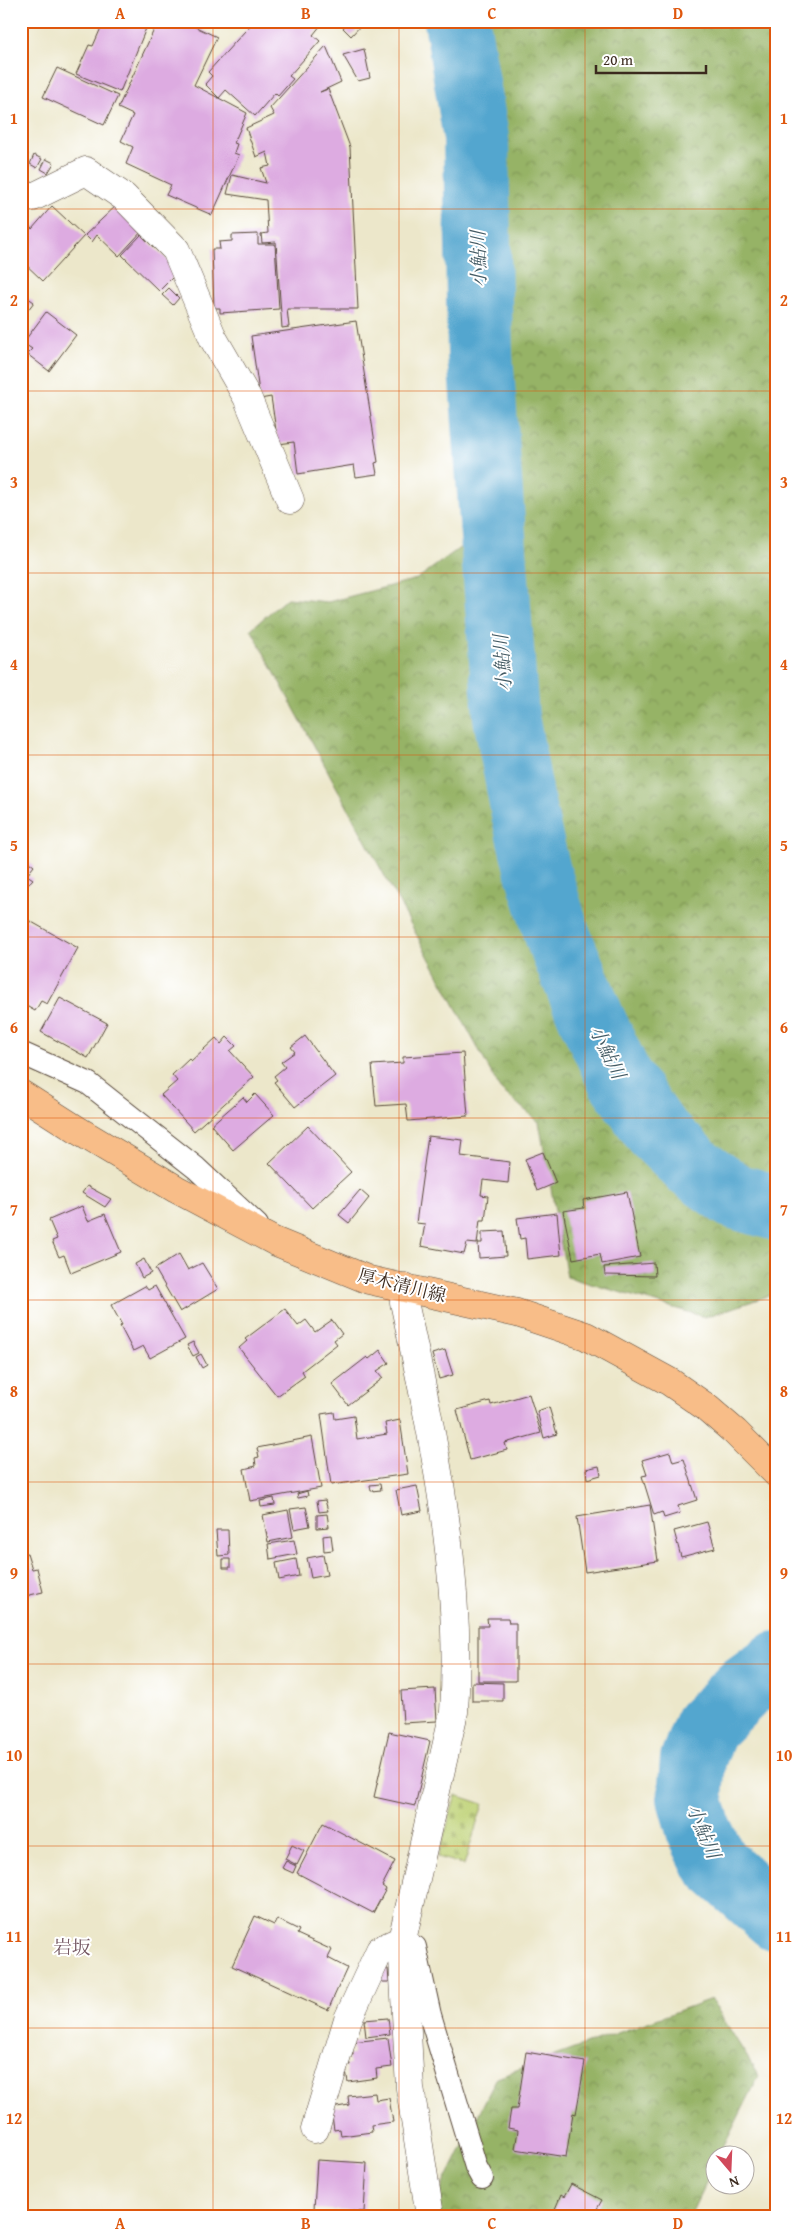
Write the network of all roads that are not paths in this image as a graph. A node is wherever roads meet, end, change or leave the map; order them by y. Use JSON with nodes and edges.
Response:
{"nodes":[{"id":1,"x":21,"y":193,"type":"edge"},
{"id":2,"x":290,"y":500,"type":"dead end"},
{"id":3,"x":21,"y":1053,"type":"edge"},
{"id":4,"x":21,"y":1094,"type":"edge"},
{"id":5,"x":274,"y":1242,"type":"junction"},
{"id":6,"x":405,"y":1287,"type":"junction"},
{"id":7,"x":777,"y":1474,"type":"edge"},
{"id":8,"x":402,"y":1940,"type":"junction"},
{"id":9,"x":315,"y":2129,"type":"dead end"},
{"id":10,"x":482,"y":2178,"type":"dead end"},
{"id":11,"x":430,"y":2216,"type":"edge"}],
"edges":[{"from":1,"to":2,"type":"street"},
{"from":3,"to":5,"type":"lane"},
{"from":4,"to":5,"type":"main road","name":"厚木清川線"},
{"from":5,"to":6,"type":"main road","name":"厚木清川線"},
{"from":6,"to":7,"type":"main road","name":"厚木清川線"},
{"from":6,"to":8,"type":"street"},
{"from":8,"to":9,"type":"street"},
{"from":8,"to":10,"type":"lane"},
{"from":8,"to":11,"type":"street"}]}
